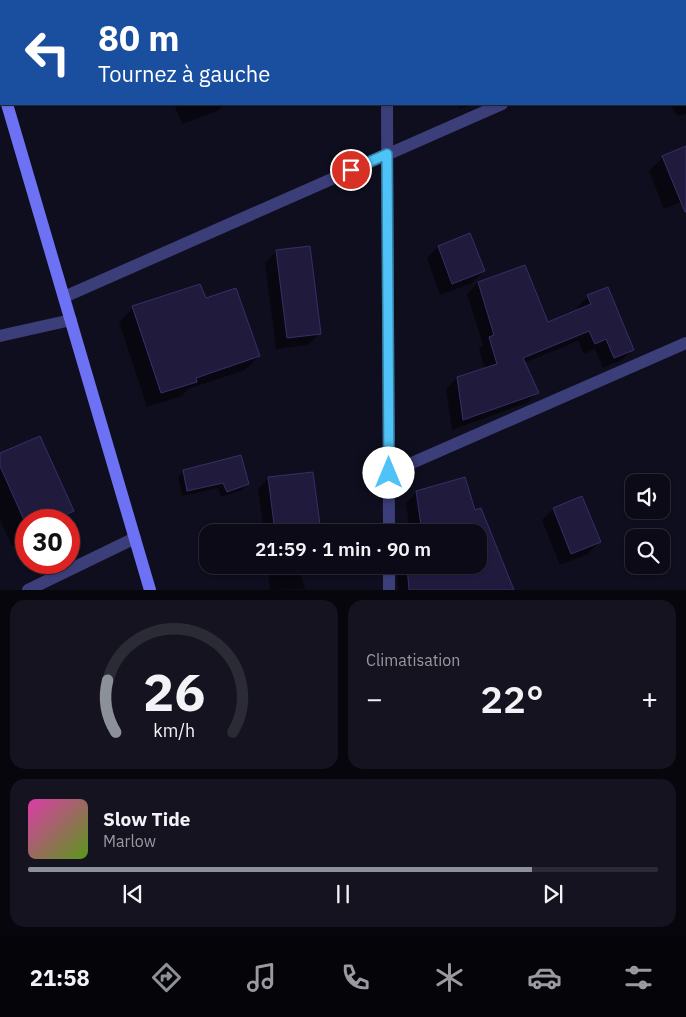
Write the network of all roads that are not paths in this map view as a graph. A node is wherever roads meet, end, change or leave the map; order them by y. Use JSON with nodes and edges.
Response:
{"nodes":[{"id":1,"x":7,"y":105,"type":"edge"},
{"id":2,"x":387,"y":105,"type":"edge"},
{"id":3,"x":500,"y":105,"type":"edge"},
{"id":4,"x":387,"y":154,"type":"junction"},
{"id":5,"x":64,"y":297,"type":"junction"},
{"id":6,"x":71,"y":320,"type":"junction"},
{"id":7,"x":0,"y":336,"type":"edge"},
{"id":8,"x":686,"y":343,"type":"edge"},
{"id":9,"x":389,"y":473,"type":"junction"},
{"id":10,"x":389,"y":524,"type":"edge"},
{"id":11,"x":135,"y":538,"type":"junction"},
{"id":12,"x":389,"y":574,"type":"edge"},
{"id":13,"x":28,"y":590,"type":"edge"},
{"id":14,"x":150,"y":590,"type":"edge"},
{"id":15,"x":389,"y":590,"type":"edge"}],
"edges":[{"from":1,"to":5,"type":"main road"},
{"from":2,"to":4,"type":"street"},
{"from":3,"to":4,"type":"street"},
{"from":4,"to":5,"type":"street"},
{"from":4,"to":9,"type":"street"},
{"from":5,"to":6,"type":"main road"},
{"from":6,"to":7,"type":"street"},
{"from":6,"to":11,"type":"main road"},
{"from":8,"to":9,"type":"street"},
{"from":9,"to":10,"type":"street"},
{"from":11,"to":13,"type":"street"},
{"from":11,"to":14,"type":"main road"},
{"from":12,"to":15,"type":"street"}]}
